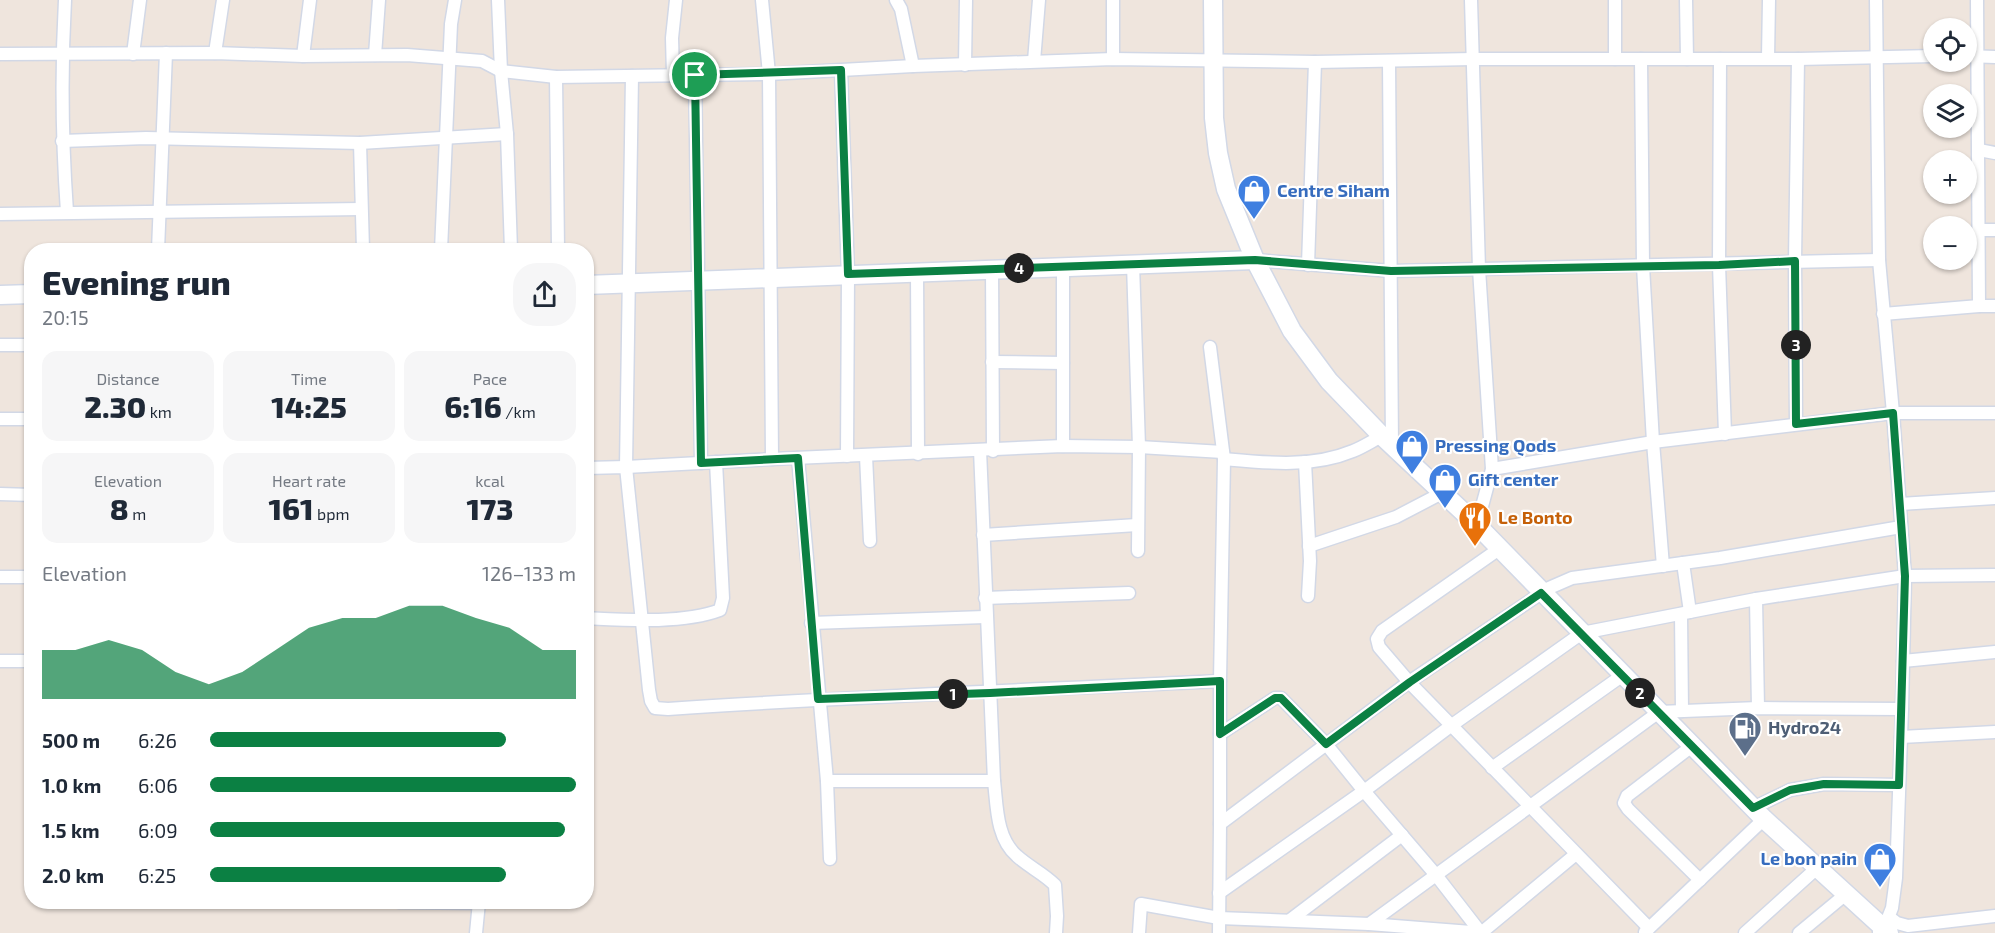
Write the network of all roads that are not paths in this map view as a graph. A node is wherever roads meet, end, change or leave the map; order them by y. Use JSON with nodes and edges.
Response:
{"nodes":[{"id":1,"x":65,"y":0,"type":"edge"},
{"id":2,"x":140,"y":0,"type":"edge"},
{"id":3,"x":223,"y":0,"type":"edge"},
{"id":4,"x":310,"y":0,"type":"edge"},
{"id":5,"x":379,"y":0,"type":"edge"},
{"id":6,"x":455,"y":0,"type":"edge"},
{"id":7,"x":498,"y":0,"type":"edge"},
{"id":8,"x":676,"y":0,"type":"edge"},
{"id":9,"x":762,"y":0,"type":"edge"},
{"id":10,"x":896,"y":0,"type":"edge"},
{"id":11,"x":966,"y":0,"type":"edge"},
{"id":12,"x":1039,"y":0,"type":"edge"},
{"id":13,"x":1113,"y":0,"type":"edge"},
{"id":14,"x":1213,"y":0,"type":"edge"},
{"id":15,"x":1471,"y":0,"type":"edge"},
{"id":16,"x":1615,"y":0,"type":"edge"},
{"id":17,"x":1686,"y":0,"type":"edge"},
{"id":18,"x":1769,"y":0,"type":"edge"},
{"id":19,"x":1876,"y":0,"type":"edge"},
{"id":20,"x":1977,"y":0,"type":"edge"},
{"id":21,"x":1975,"y":18,"type":"edge"},
{"id":22,"x":62,"y":53,"type":"junction"},
{"id":23,"x":166,"y":53,"type":"junction"},
{"id":24,"x":215,"y":53,"type":"junction"},
{"id":25,"x":0,"y":54,"type":"edge"},
{"id":26,"x":134,"y":54,"type":"junction"},
{"id":27,"x":375,"y":55,"type":"junction"},
{"id":28,"x":303,"y":56,"type":"junction"},
{"id":29,"x":1923,"y":56,"type":"edge"},
{"id":30,"x":1977,"y":56,"type":"edge"},
{"id":31,"x":1876,"y":57,"type":"junction"},
{"id":32,"x":1995,"y":57,"type":"edge"},
{"id":33,"x":1720,"y":58,"type":"junction"},
{"id":34,"x":1768,"y":58,"type":"junction"},
{"id":35,"x":449,"y":59,"type":"junction"},
{"id":36,"x":1113,"y":59,"type":"junction"},
{"id":37,"x":1473,"y":59,"type":"junction"},
{"id":38,"x":1616,"y":59,"type":"junction"},
{"id":39,"x":1641,"y":59,"type":"junction"},
{"id":40,"x":1687,"y":59,"type":"junction"},
{"id":41,"x":1798,"y":59,"type":"junction"},
{"id":42,"x":1213,"y":60,"type":"junction"},
{"id":43,"x":1034,"y":61,"type":"junction"},
{"id":44,"x":1389,"y":61,"type":"junction"},
{"id":45,"x":1315,"y":62,"type":"junction"},
{"id":46,"x":965,"y":65,"type":"junction"},
{"id":47,"x":912,"y":66,"type":"junction"},
{"id":48,"x":841,"y":70,"type":"junction"},
{"id":49,"x":501,"y":71,"type":"junction"},
{"id":50,"x":1972,"y":72,"type":"edge"},
{"id":51,"x":769,"y":74,"type":"junction"},
{"id":52,"x":673,"y":75,"type":"junction"},
{"id":53,"x":695,"y":75,"type":"junction"},
{"id":54,"x":632,"y":76,"type":"junction"},
{"id":55,"x":556,"y":77,"type":"junction"},
{"id":56,"x":507,"y":134,"type":"junction"},
{"id":57,"x":446,"y":136,"type":"junction"},
{"id":58,"x":163,"y":138,"type":"junction"},
{"id":59,"x":62,"y":141,"type":"junction"},
{"id":60,"x":360,"y":143,"type":"junction"},
{"id":61,"x":1979,"y":150,"type":"junction"},
{"id":62,"x":1995,"y":153,"type":"edge"},
{"id":63,"x":361,"y":209,"type":"junction"},
{"id":64,"x":159,"y":210,"type":"junction"},
{"id":65,"x":67,"y":212,"type":"junction"},
{"id":66,"x":0,"y":214,"type":"edge"},
{"id":67,"x":1979,"y":230,"type":"junction"},
{"id":68,"x":1995,"y":230,"type":"edge"},
{"id":69,"x":158,"y":243,"type":"edge"},
{"id":70,"x":363,"y":243,"type":"edge"},
{"id":71,"x":441,"y":243,"type":"edge"},
{"id":72,"x":511,"y":243,"type":"edge"},
{"id":73,"x":558,"y":243,"type":"edge"},
{"id":74,"x":1255,"y":260,"type":"junction"},
{"id":75,"x":1879,"y":260,"type":"junction"},
{"id":76,"x":1795,"y":261,"type":"junction"},
{"id":77,"x":1133,"y":264,"type":"junction"},
{"id":78,"x":1308,"y":265,"type":"junction"},
{"id":79,"x":1719,"y":265,"type":"junction"},
{"id":80,"x":1063,"y":266,"type":"junction"},
{"id":81,"x":1643,"y":266,"type":"junction"},
{"id":82,"x":992,"y":269,"type":"junction"},
{"id":83,"x":1479,"y":269,"type":"junction"},
{"id":84,"x":1391,"y":271,"type":"junction"},
{"id":85,"x":917,"y":272,"type":"junction"},
{"id":86,"x":848,"y":274,"type":"junction"},
{"id":87,"x":771,"y":277,"type":"junction"},
{"id":88,"x":699,"y":280,"type":"junction"},
{"id":89,"x":628,"y":284,"type":"junction"},
{"id":90,"x":594,"y":285,"type":"edge"},
{"id":91,"x":24,"y":294,"type":"edge"},
{"id":92,"x":0,"y":295,"type":"edge"},
{"id":93,"x":1979,"y":306,"type":"junction"},
{"id":94,"x":1995,"y":306,"type":"edge"},
{"id":95,"x":1882,"y":314,"type":"junction"},
{"id":96,"x":0,"y":345,"type":"edge"},
{"id":97,"x":24,"y":345,"type":"edge"},
{"id":98,"x":1210,"y":347,"type":"dead end"},
{"id":99,"x":992,"y":362,"type":"junction"},
{"id":100,"x":1063,"y":363,"type":"junction"},
{"id":101,"x":1893,"y":413,"type":"junction"},
{"id":102,"x":1995,"y":413,"type":"edge"},
{"id":103,"x":0,"y":419,"type":"edge"},
{"id":104,"x":24,"y":419,"type":"edge"},
{"id":105,"x":1796,"y":424,"type":"junction"},
{"id":106,"x":1725,"y":434,"type":"junction"},
{"id":107,"x":1387,"y":441,"type":"junction"},
{"id":108,"x":1653,"y":442,"type":"junction"},
{"id":109,"x":1063,"y":446,"type":"junction"},
{"id":110,"x":1139,"y":447,"type":"junction"},
{"id":111,"x":980,"y":450,"type":"junction"},
{"id":112,"x":993,"y":451,"type":"junction"},
{"id":113,"x":918,"y":454,"type":"junction"},
{"id":114,"x":847,"y":456,"type":"junction"},
{"id":115,"x":866,"y":456,"type":"junction"},
{"id":116,"x":1224,"y":456,"type":"junction"},
{"id":117,"x":798,"y":458,"type":"junction"},
{"id":118,"x":772,"y":459,"type":"junction"},
{"id":119,"x":716,"y":462,"type":"junction"},
{"id":120,"x":1305,"y":462,"type":"junction"},
{"id":121,"x":701,"y":463,"type":"junction"},
{"id":122,"x":626,"y":467,"type":"junction"},
{"id":123,"x":594,"y":468,"type":"edge"},
{"id":124,"x":1492,"y":469,"type":"junction"},
{"id":125,"x":1442,"y":493,"type":"junction"},
{"id":126,"x":0,"y":494,"type":"edge"},
{"id":127,"x":24,"y":495,"type":"edge"},
{"id":128,"x":1995,"y":498,"type":"edge"},
{"id":129,"x":1900,"y":504,"type":"junction"},
{"id":130,"x":1137,"y":525,"type":"junction"},
{"id":131,"x":1477,"y":525,"type":"junction"},
{"id":132,"x":1901,"y":527,"type":"junction"},
{"id":133,"x":983,"y":535,"type":"junction"},
{"id":134,"x":870,"y":541,"type":"dead end"},
{"id":135,"x":1310,"y":546,"type":"junction"},
{"id":136,"x":1499,"y":549,"type":"junction"},
{"id":137,"x":1138,"y":551,"type":"dead end"},
{"id":138,"x":1683,"y":563,"type":"junction"},
{"id":139,"x":1663,"y":566,"type":"junction"},
{"id":140,"x":1995,"y":575,"type":"edge"},
{"id":141,"x":1905,"y":576,"type":"junction"},
{"id":142,"x":0,"y":577,"type":"edge"},
{"id":143,"x":24,"y":577,"type":"edge"},
{"id":144,"x":1130,"y":593,"type":"dead end"},
{"id":145,"x":1541,"y":593,"type":"junction"},
{"id":146,"x":1308,"y":596,"type":"dead end"},
{"id":147,"x":985,"y":598,"type":"junction"},
{"id":148,"x":1756,"y":599,"type":"junction"},
{"id":149,"x":1685,"y":613,"type":"junction"},
{"id":150,"x":985,"y":617,"type":"junction"},
{"id":151,"x":594,"y":618,"type":"edge"},
{"id":152,"x":642,"y":621,"type":"junction"},
{"id":153,"x":811,"y":622,"type":"junction"},
{"id":154,"x":1582,"y":633,"type":"junction"},
{"id":155,"x":1995,"y":652,"type":"edge"},
{"id":156,"x":0,"y":661,"type":"edge"},
{"id":157,"x":24,"y":661,"type":"edge"},
{"id":158,"x":1903,"y":661,"type":"junction"},
{"id":159,"x":1623,"y":675,"type":"junction"},
{"id":160,"x":1220,"y":681,"type":"junction"},
{"id":161,"x":1410,"y":682,"type":"junction"},
{"id":162,"x":990,"y":693,"type":"junction"},
{"id":163,"x":818,"y":699,"type":"junction"},
{"id":164,"x":1758,"y":708,"type":"junction"},
{"id":165,"x":1902,"y":709,"type":"junction"},
{"id":166,"x":1682,"y":711,"type":"junction"},
{"id":167,"x":1659,"y":712,"type":"junction"},
{"id":168,"x":1452,"y":725,"type":"junction"},
{"id":169,"x":1995,"y":732,"type":"edge"},
{"id":170,"x":1220,"y":734,"type":"junction"},
{"id":171,"x":1901,"y":737,"type":"junction"},
{"id":172,"x":1326,"y":744,"type":"junction"},
{"id":173,"x":1692,"y":746,"type":"junction"},
{"id":174,"x":1492,"y":768,"type":"junction"},
{"id":175,"x":827,"y":781,"type":"junction"},
{"id":176,"x":994,"y":781,"type":"junction"},
{"id":177,"x":1899,"y":785,"type":"junction"},
{"id":178,"x":1364,"y":791,"type":"junction"},
{"id":179,"x":1530,"y":807,"type":"junction"},
{"id":180,"x":1758,"y":814,"type":"junction"},
{"id":181,"x":1220,"y":824,"type":"junction"},
{"id":182,"x":1402,"y":835,"type":"junction"},
{"id":183,"x":1576,"y":854,"type":"junction"},
{"id":184,"x":830,"y":859,"type":"dead end"},
{"id":185,"x":1817,"y":868,"type":"junction"},
{"id":186,"x":1436,"y":875,"type":"junction"},
{"id":187,"x":1700,"y":880,"type":"junction"},
{"id":188,"x":1219,"y":893,"type":"junction"},
{"id":189,"x":1846,"y":894,"type":"junction"},
{"id":190,"x":478,"y":909,"type":"edge"},
{"id":191,"x":1995,"y":916,"type":"edge"},
{"id":192,"x":1219,"y":918,"type":"junction"},
{"id":193,"x":1290,"y":920,"type":"junction"},
{"id":194,"x":1369,"y":924,"type":"junction"},
{"id":195,"x":1310,"y":927,"type":"edge"},
{"id":196,"x":1885,"y":928,"type":"edge"},
{"id":197,"x":1390,"y":929,"type":"edge"},
{"id":198,"x":1646,"y":930,"type":"edge"},
{"id":199,"x":476,"y":933,"type":"edge"},
{"id":200,"x":1056,"y":933,"type":"edge"},
{"id":201,"x":1139,"y":933,"type":"edge"},
{"id":202,"x":1219,"y":933,"type":"edge"},
{"id":203,"x":1483,"y":933,"type":"edge"},
{"id":204,"x":1745,"y":933,"type":"edge"},
{"id":205,"x":1799,"y":933,"type":"edge"}],
"edges":[{"from":1,"to":22,"type":"street"},
{"from":2,"to":26,"type":"street"},
{"from":3,"to":24,"type":"street"},
{"from":4,"to":28,"type":"street"},
{"from":5,"to":27,"type":"street"},
{"from":6,"to":35,"type":"street"},
{"from":7,"to":49,"type":"street"},
{"from":8,"to":52,"type":"street"},
{"from":9,"to":51,"type":"street"},
{"from":10,"to":47,"type":"street"},
{"from":11,"to":46,"type":"street"},
{"from":12,"to":43,"type":"street"},
{"from":13,"to":36,"type":"street"},
{"from":14,"to":42,"type":"street"},
{"from":15,"to":37,"type":"street"},
{"from":16,"to":38,"type":"street"},
{"from":17,"to":40,"type":"street"},
{"from":18,"to":34,"type":"street"},
{"from":19,"to":31,"type":"street"},
{"from":20,"to":21,"type":"street"},
{"from":22,"to":25,"type":"street"},
{"from":22,"to":26,"type":"street"},
{"from":22,"to":59,"type":"street"},
{"from":23,"to":24,"type":"street"},
{"from":23,"to":26,"type":"street"},
{"from":23,"to":58,"type":"street"},
{"from":24,"to":28,"type":"street"},
{"from":27,"to":28,"type":"street"},
{"from":27,"to":35,"type":"street"},
{"from":29,"to":31,"type":"street"},
{"from":30,"to":32,"type":"street"},
{"from":31,"to":41,"type":"street"},
{"from":31,"to":75,"type":"street"},
{"from":33,"to":34,"type":"street"},
{"from":33,"to":40,"type":"street"},
{"from":33,"to":79,"type":"street"},
{"from":34,"to":41,"type":"street"},
{"from":35,"to":49,"type":"street"},
{"from":35,"to":57,"type":"street"},
{"from":36,"to":42,"type":"street"},
{"from":36,"to":43,"type":"street"},
{"from":37,"to":38,"type":"street"},
{"from":37,"to":44,"type":"street"},
{"from":37,"to":83,"type":"street"},
{"from":38,"to":39,"type":"street"},
{"from":39,"to":40,"type":"street"},
{"from":39,"to":81,"type":"street"},
{"from":41,"to":76,"type":"street"},
{"from":42,"to":45,"type":"street"},
{"from":42,"to":74,"type":"street"},
{"from":43,"to":46,"type":"street"},
{"from":44,"to":45,"type":"street"},
{"from":44,"to":84,"type":"street"},
{"from":45,"to":78,"type":"street"},
{"from":46,"to":47,"type":"street"},
{"from":47,"to":48,"type":"street"},
{"from":48,"to":51,"type":"street"},
{"from":48,"to":86,"type":"street"},
{"from":49,"to":55,"type":"street"},
{"from":49,"to":56,"type":"street"},
{"from":50,"to":61,"type":"street"},
{"from":51,"to":53,"type":"street"},
{"from":51,"to":87,"type":"street"},
{"from":52,"to":53,"type":"street"},
{"from":52,"to":54,"type":"street"},
{"from":53,"to":88,"type":"street"},
{"from":54,"to":55,"type":"street"},
{"from":54,"to":89,"type":"street"},
{"from":55,"to":73,"type":"street"},
{"from":56,"to":57,"type":"street"},
{"from":56,"to":72,"type":"street"},
{"from":57,"to":60,"type":"street"},
{"from":57,"to":71,"type":"street"},
{"from":58,"to":59,"type":"street"},
{"from":58,"to":60,"type":"street"},
{"from":58,"to":64,"type":"street"},
{"from":59,"to":65,"type":"street"},
{"from":60,"to":63,"type":"street"},
{"from":61,"to":62,"type":"street"},
{"from":61,"to":67,"type":"street"},
{"from":63,"to":64,"type":"street"},
{"from":63,"to":70,"type":"street"},
{"from":64,"to":65,"type":"street"},
{"from":64,"to":69,"type":"street"},
{"from":65,"to":66,"type":"street"},
{"from":67,"to":68,"type":"street"},
{"from":67,"to":93,"type":"street"},
{"from":74,"to":77,"type":"street"},
{"from":74,"to":78,"type":"street"},
{"from":74,"to":107,"type":"street"},
{"from":75,"to":76,"type":"street"},
{"from":75,"to":95,"type":"street"},
{"from":76,"to":79,"type":"street"},
{"from":76,"to":105,"type":"street"},
{"from":77,"to":80,"type":"street"},
{"from":77,"to":110,"type":"street"},
{"from":78,"to":84,"type":"street"},
{"from":79,"to":81,"type":"street"},
{"from":79,"to":106,"type":"street"},
{"from":80,"to":82,"type":"street"},
{"from":80,"to":100,"type":"street"},
{"from":81,"to":83,"type":"street"},
{"from":81,"to":108,"type":"street"},
{"from":82,"to":85,"type":"street"},
{"from":82,"to":99,"type":"street"},
{"from":83,"to":84,"type":"street"},
{"from":83,"to":124,"type":"street"},
{"from":84,"to":107,"type":"street"},
{"from":85,"to":86,"type":"street"},
{"from":85,"to":113,"type":"street"},
{"from":86,"to":87,"type":"street"},
{"from":86,"to":114,"type":"street"},
{"from":87,"to":88,"type":"street"},
{"from":87,"to":118,"type":"street"},
{"from":88,"to":89,"type":"street"},
{"from":88,"to":121,"type":"street"},
{"from":89,"to":90,"type":"street"},
{"from":89,"to":122,"type":"street"},
{"from":91,"to":92,"type":"street"},
{"from":93,"to":94,"type":"street"},
{"from":93,"to":95,"type":"street"},
{"from":95,"to":101,"type":"street"},
{"from":96,"to":97,"type":"street"},
{"from":98,"to":116,"type":"street"},
{"from":99,"to":100,"type":"street"},
{"from":99,"to":112,"type":"street"},
{"from":100,"to":109,"type":"street"},
{"from":101,"to":102,"type":"street"},
{"from":101,"to":105,"type":"street"},
{"from":101,"to":129,"type":"street"},
{"from":103,"to":104,"type":"street"},
{"from":105,"to":106,"type":"street"},
{"from":106,"to":108,"type":"street"},
{"from":107,"to":120,"type":"street"},
{"from":107,"to":125,"type":"street"},
{"from":108,"to":124,"type":"street"},
{"from":108,"to":139,"type":"street"},
{"from":109,"to":110,"type":"street"},
{"from":109,"to":112,"type":"street"},
{"from":110,"to":116,"type":"street"},
{"from":110,"to":130,"type":"street"},
{"from":111,"to":112,"type":"street"},
{"from":111,"to":113,"type":"street"},
{"from":111,"to":133,"type":"street"},
{"from":113,"to":115,"type":"street"},
{"from":114,"to":115,"type":"street"},
{"from":114,"to":117,"type":"street"},
{"from":115,"to":134,"type":"street"},
{"from":116,"to":120,"type":"street"},
{"from":116,"to":160,"type":"street"},
{"from":117,"to":118,"type":"street"},
{"from":117,"to":153,"type":"street"},
{"from":118,"to":119,"type":"street"},
{"from":119,"to":121,"type":"street"},
{"from":119,"to":152,"type":"street"},
{"from":120,"to":135,"type":"street"},
{"from":121,"to":122,"type":"street"},
{"from":122,"to":123,"type":"street"},
{"from":122,"to":152,"type":"street"},
{"from":124,"to":131,"type":"street"},
{"from":125,"to":131,"type":"street"},
{"from":125,"to":135,"type":"street"},
{"from":126,"to":127,"type":"street"},
{"from":128,"to":129,"type":"street"},
{"from":129,"to":132,"type":"street"},
{"from":130,"to":133,"type":"street"},
{"from":130,"to":137,"type":"street"},
{"from":131,"to":136,"type":"street"},
{"from":132,"to":138,"type":"street"},
{"from":132,"to":141,"type":"street"},
{"from":133,"to":147,"type":"street"},
{"from":135,"to":146,"type":"street"},
{"from":136,"to":145,"type":"street"},
{"from":136,"to":161,"type":"street"},
{"from":138,"to":139,"type":"street"},
{"from":138,"to":149,"type":"street"},
{"from":139,"to":145,"type":"street"},
{"from":140,"to":141,"type":"street"},
{"from":141,"to":148,"type":"street"},
{"from":141,"to":158,"type":"street"},
{"from":142,"to":143,"type":"street"},
{"from":144,"to":147,"type":"street"},
{"from":145,"to":154,"type":"street"},
{"from":145,"to":161,"type":"street"},
{"from":147,"to":150,"type":"street"},
{"from":148,"to":149,"type":"street"},
{"from":148,"to":164,"type":"street"},
{"from":149,"to":154,"type":"street"},
{"from":149,"to":166,"type":"street"},
{"from":150,"to":153,"type":"street"},
{"from":150,"to":162,"type":"street"},
{"from":151,"to":152,"type":"street"},
{"from":152,"to":163,"type":"street"},
{"from":153,"to":163,"type":"street"},
{"from":154,"to":159,"type":"street"},
{"from":154,"to":168,"type":"street"},
{"from":155,"to":158,"type":"street"},
{"from":156,"to":157,"type":"street"},
{"from":158,"to":165,"type":"street"},
{"from":159,"to":167,"type":"street"},
{"from":159,"to":174,"type":"street"},
{"from":160,"to":162,"type":"street"},
{"from":160,"to":170,"type":"street"},
{"from":161,"to":168,"type":"street"},
{"from":161,"to":172,"type":"street"},
{"from":162,"to":163,"type":"street"},
{"from":162,"to":176,"type":"street"},
{"from":163,"to":175,"type":"street"},
{"from":164,"to":165,"type":"street"},
{"from":164,"to":166,"type":"street"},
{"from":165,"to":171,"type":"street"},
{"from":166,"to":167,"type":"street"},
{"from":167,"to":173,"type":"street"},
{"from":167,"to":179,"type":"street"},
{"from":168,"to":174,"type":"street"},
{"from":168,"to":178,"type":"street"},
{"from":169,"to":171,"type":"street"},
{"from":170,"to":172,"type":"street"},
{"from":170,"to":181,"type":"street"},
{"from":171,"to":177,"type":"street"},
{"from":172,"to":178,"type":"street"},
{"from":172,"to":181,"type":"street"},
{"from":173,"to":180,"type":"street"},
{"from":173,"to":187,"type":"street"},
{"from":174,"to":179,"type":"street"},
{"from":175,"to":176,"type":"street"},
{"from":175,"to":184,"type":"street"},
{"from":176,"to":200,"type":"street"},
{"from":177,"to":180,"type":"street"},
{"from":177,"to":196,"type":"street"},
{"from":178,"to":182,"type":"street"},
{"from":178,"to":188,"type":"street"},
{"from":179,"to":183,"type":"street"},
{"from":179,"to":186,"type":"street"},
{"from":180,"to":185,"type":"street"},
{"from":180,"to":187,"type":"street"},
{"from":181,"to":188,"type":"street"},
{"from":182,"to":186,"type":"street"},
{"from":182,"to":193,"type":"street"},
{"from":183,"to":198,"type":"street"},
{"from":183,"to":203,"type":"street"},
{"from":185,"to":189,"type":"street"},
{"from":185,"to":204,"type":"street"},
{"from":186,"to":194,"type":"street"},
{"from":186,"to":203,"type":"street"},
{"from":187,"to":198,"type":"street"},
{"from":188,"to":192,"type":"street"},
{"from":189,"to":196,"type":"street"},
{"from":189,"to":205,"type":"street"},
{"from":190,"to":199,"type":"street"},
{"from":191,"to":196,"type":"street"},
{"from":192,"to":193,"type":"street"},
{"from":192,"to":201,"type":"street"},
{"from":192,"to":202,"type":"street"},
{"from":193,"to":195,"type":"street"},
{"from":194,"to":195,"type":"street"},
{"from":194,"to":197,"type":"street"},
{"from":197,"to":203,"type":"street"}]}
